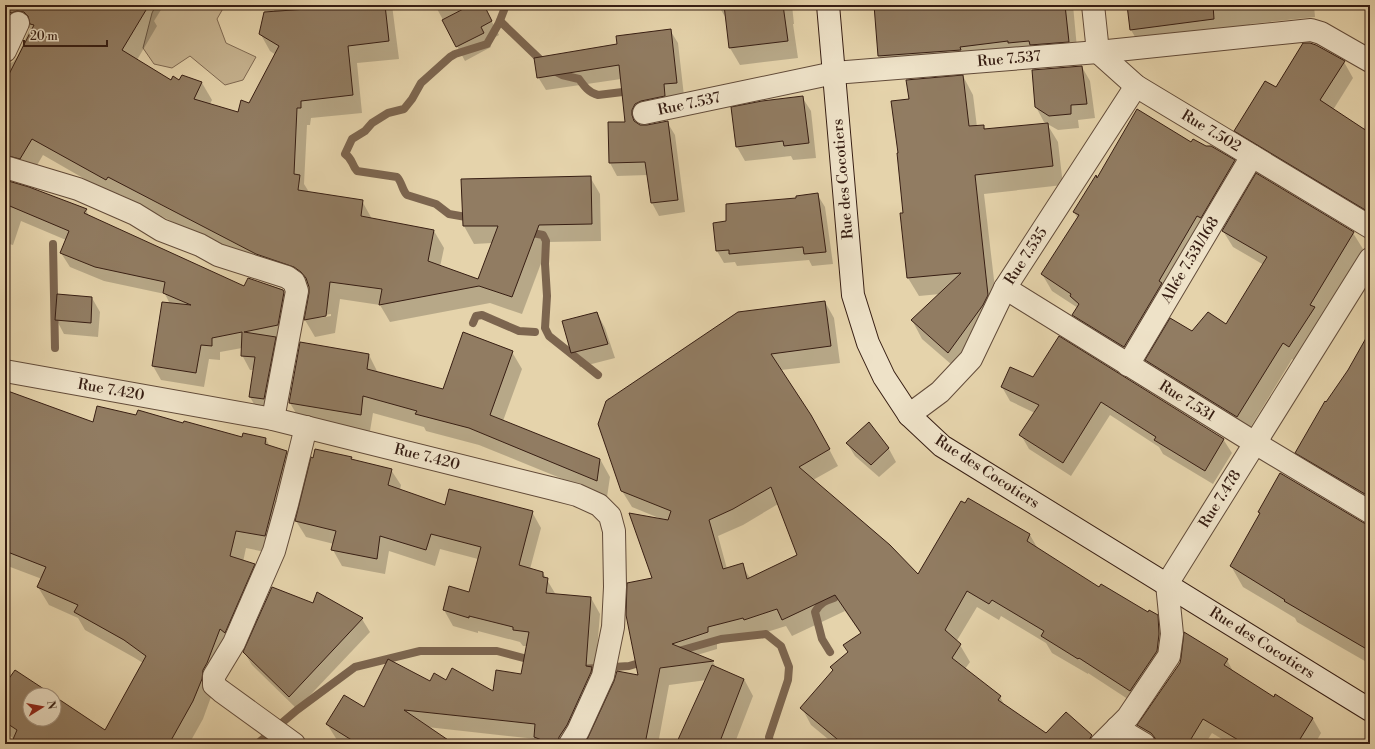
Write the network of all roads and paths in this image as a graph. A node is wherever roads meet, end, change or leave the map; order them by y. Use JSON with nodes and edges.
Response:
{"nodes":[{"id":1,"x":828,"y":5,"type":"edge"},
{"id":2,"x":1093,"y":5,"type":"edge"},
{"id":3,"x":18,"y":23,"type":"dead end"},
{"id":4,"x":5,"y":51,"type":"edge"},
{"id":5,"x":1098,"y":52,"type":"junction"},
{"id":6,"x":1370,"y":62,"type":"edge"},
{"id":7,"x":834,"y":73,"type":"junction"},
{"id":8,"x":1136,"y":86,"type":"junction"},
{"id":9,"x":644,"y":113,"type":"dead end"},
{"id":10,"x":1252,"y":156,"type":"junction"},
{"id":11,"x":5,"y":167,"type":"edge"},
{"id":12,"x":1370,"y":227,"type":"edge"},
{"id":13,"x":1370,"y":259,"type":"edge"},
{"id":14,"x":1005,"y":288,"type":"junction"},
{"id":15,"x":1128,"y":365,"type":"junction"},
{"id":16,"x":5,"y":371,"type":"edge"},
{"id":17,"x":909,"y":415,"type":"junction"},
{"id":18,"x":273,"y":419,"type":"junction"},
{"id":19,"x":306,"y":427,"type":"junction"},
{"id":20,"x":1254,"y":444,"type":"junction"},
{"id":21,"x":1370,"y":512,"type":"edge"},
{"id":22,"x":1167,"y":584,"type":"junction"},
{"id":23,"x":1370,"y":710,"type":"edge"},
{"id":24,"x":1117,"y":728,"type":"junction"},
{"id":25,"x":294,"y":744,"type":"edge"},
{"id":26,"x":570,"y":744,"type":"edge"},
{"id":27,"x":1101,"y":744,"type":"edge"},
{"id":28,"x":1144,"y":744,"type":"edge"}],
"edges":[{"from":1,"to":7,"type":"street","name":"Rue des Cocotiers"},
{"from":2,"to":5,"type":"street"},
{"from":3,"to":4,"type":"street"},
{"from":5,"to":6,"type":"street","name":"Rue 7.537"},
{"from":5,"to":7,"type":"street","name":"Rue 7.537"},
{"from":5,"to":8,"type":"street","name":"Rue 7.502"},
{"from":7,"to":9,"type":"street","name":"Rue 7.537"},
{"from":7,"to":17,"type":"street","name":"Rue des Cocotiers"},
{"from":8,"to":10,"type":"street","name":"Rue 7.502"},
{"from":8,"to":14,"type":"street","name":"Rue 7.535"},
{"from":10,"to":12,"type":"street","name":"Rue 7.502"},
{"from":10,"to":15,"type":"street","name":"Allée 7.531/168"},
{"from":11,"to":18,"type":"street"},
{"from":13,"to":20,"type":"street","name":"Rue 7.478"},
{"from":14,"to":15,"type":"street","name":"Rue 7.531"},
{"from":14,"to":17,"type":"street","name":"Rue 7.535"},
{"from":15,"to":20,"type":"street","name":"Rue 7.531"},
{"from":16,"to":18,"type":"street","name":"Rue 7.420"},
{"from":17,"to":22,"type":"street","name":"Rue des Cocotiers"},
{"from":18,"to":19,"type":"street","name":"Rue 7.420"},
{"from":19,"to":25,"type":"street"},
{"from":19,"to":26,"type":"street","name":"Rue 7.420"},
{"from":20,"to":21,"type":"street","name":"Rue 7.531"},
{"from":20,"to":22,"type":"street","name":"Rue 7.478"},
{"from":22,"to":23,"type":"street","name":"Rue des Cocotiers"},
{"from":22,"to":24,"type":"street"},
{"from":24,"to":27,"type":"street"},
{"from":24,"to":28,"type":"street"}]}
